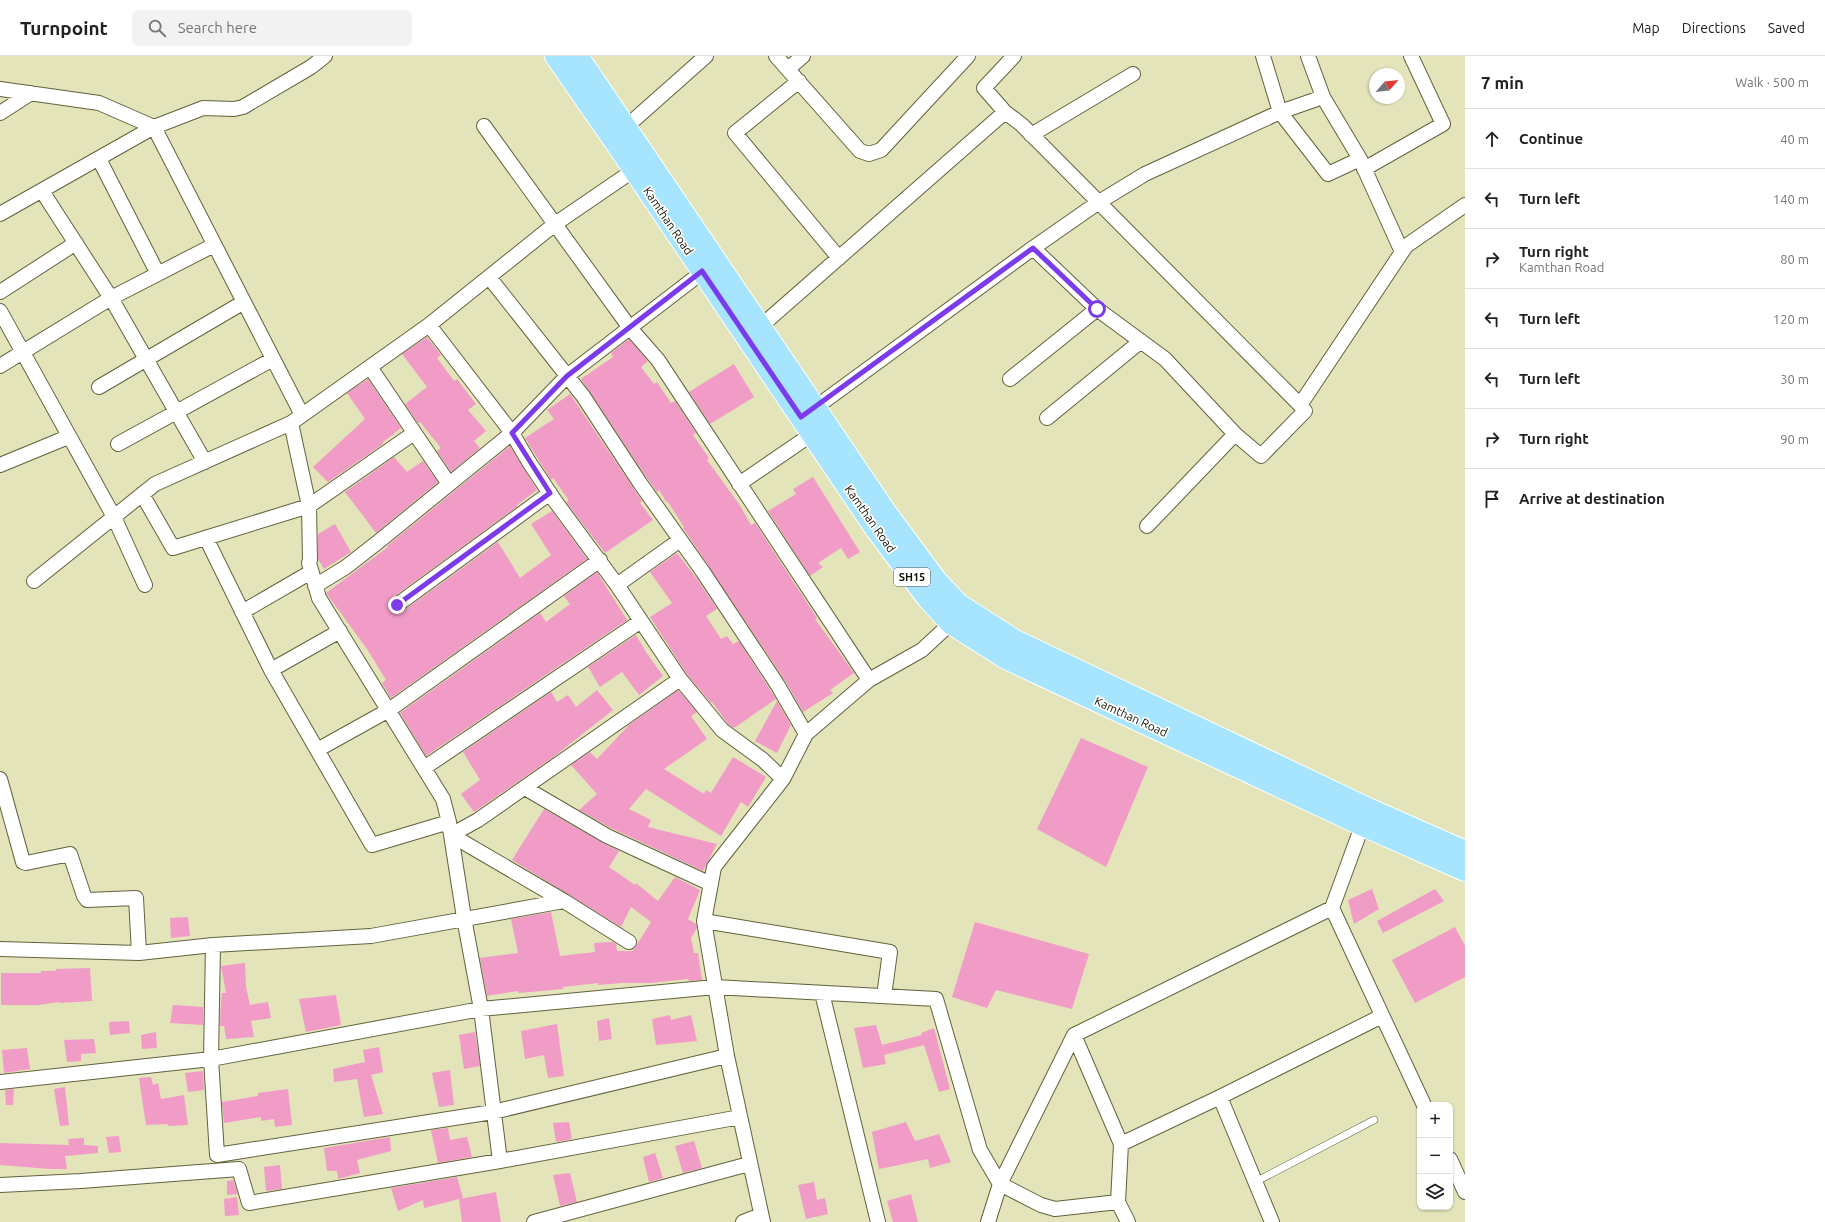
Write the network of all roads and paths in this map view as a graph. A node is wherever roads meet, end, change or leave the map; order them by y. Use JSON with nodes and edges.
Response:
{"nodes":[{"id":1,"x":324,"y":56,"type":"edge"},
{"id":2,"x":556,"y":56,"type":"edge"},
{"id":3,"x":577,"y":56,"type":"edge"},
{"id":4,"x":706,"y":56,"type":"edge"},
{"id":5,"x":776,"y":56,"type":"edge"},
{"id":6,"x":803,"y":56,"type":"edge"},
{"id":7,"x":968,"y":56,"type":"edge"},
{"id":8,"x":1014,"y":56,"type":"edge"},
{"id":9,"x":1263,"y":56,"type":"edge"},
{"id":10,"x":1308,"y":56,"type":"edge"},
{"id":11,"x":1411,"y":56,"type":"edge"},
{"id":12,"x":788,"y":69,"type":"junction"},
{"id":13,"x":1133,"y":74,"type":"dead end"},
{"id":14,"x":799,"y":81,"type":"junction"},
{"id":15,"x":0,"y":89,"type":"edge"},
{"id":16,"x":31,"y":93,"type":"junction"},
{"id":17,"x":1323,"y":97,"type":"junction"},
{"id":18,"x":1005,"y":112,"type":"junction"},
{"id":19,"x":1280,"y":112,"type":"junction"},
{"id":20,"x":0,"y":113,"type":"edge"},
{"id":21,"x":484,"y":126,"type":"dead end"},
{"id":22,"x":626,"y":127,"type":"junction"},
{"id":23,"x":154,"y":128,"type":"junction"},
{"id":24,"x":1031,"y":135,"type":"junction"},
{"id":25,"x":99,"y":159,"type":"junction"},
{"id":26,"x":1362,"y":164,"type":"junction"},
{"id":27,"x":634,"y":170,"type":"junction"},
{"id":28,"x":42,"y":191,"type":"junction"},
{"id":29,"x":1099,"y":202,"type":"junction"},
{"id":30,"x":1465,"y":205,"type":"edge"},
{"id":31,"x":0,"y":214,"type":"edge"},
{"id":32,"x":555,"y":224,"type":"junction"},
{"id":33,"x":76,"y":243,"type":"junction"},
{"id":34,"x":214,"y":245,"type":"junction"},
{"id":35,"x":1033,"y":248,"type":"junction"},
{"id":36,"x":1402,"y":252,"type":"junction"},
{"id":37,"x":839,"y":258,"type":"junction"},
{"id":38,"x":709,"y":266,"type":"junction"},
{"id":39,"x":158,"y":274,"type":"junction"},
{"id":40,"x":489,"y":277,"type":"junction"},
{"id":41,"x":0,"y":292,"type":"edge"},
{"id":42,"x":111,"y":298,"type":"junction"},
{"id":43,"x":244,"y":302,"type":"junction"},
{"id":44,"x":1097,"y":309,"type":"junction"},
{"id":45,"x":0,"y":312,"type":"edge"},
{"id":46,"x":429,"y":325,"type":"junction"},
{"id":47,"x":760,"y":327,"type":"junction"},
{"id":48,"x":630,"y":328,"type":"junction"},
{"id":49,"x":1141,"y":341,"type":"junction"},
{"id":50,"x":23,"y":352,"type":"junction"},
{"id":51,"x":146,"y":358,"type":"junction"},
{"id":52,"x":273,"y":359,"type":"junction"},
{"id":53,"x":0,"y":366,"type":"edge"},
{"id":54,"x":370,"y":367,"type":"junction"},
{"id":55,"x":567,"y":376,"type":"junction"},
{"id":56,"x":1010,"y":379,"type":"dead end"},
{"id":57,"x":99,"y":387,"type":"dead end"},
{"id":58,"x":1300,"y":405,"type":"junction"},
{"id":59,"x":177,"y":412,"type":"junction"},
{"id":60,"x":1047,"y":418,"type":"dead end"},
{"id":61,"x":296,"y":419,"type":"junction"},
{"id":62,"x":809,"y":420,"type":"junction"},
{"id":63,"x":414,"y":433,"type":"junction"},
{"id":64,"x":512,"y":433,"type":"junction"},
{"id":65,"x":1235,"y":434,"type":"junction"},
{"id":66,"x":68,"y":437,"type":"junction"},
{"id":67,"x":118,"y":444,"type":"dead end"},
{"id":68,"x":205,"y":462,"type":"junction"},
{"id":69,"x":0,"y":465,"type":"edge"},
{"id":70,"x":449,"y":484,"type":"junction"},
{"id":71,"x":739,"y":484,"type":"junction"},
{"id":72,"x":550,"y":493,"type":"junction"},
{"id":73,"x":142,"y":494,"type":"junction"},
{"id":74,"x":309,"y":506,"type":"junction"},
{"id":75,"x":114,"y":517,"type":"junction"},
{"id":76,"x":1147,"y":526,"type":"dead end"},
{"id":77,"x":206,"y":538,"type":"junction"},
{"id":78,"x":680,"y":540,"type":"junction"},
{"id":79,"x":600,"y":560,"type":"junction"},
{"id":80,"x":311,"y":572,"type":"junction"},
{"id":81,"x":34,"y":581,"type":"dead end"},
{"id":82,"x":145,"y":585,"type":"dead end"},
{"id":83,"x":617,"y":585,"type":"junction"},
{"id":84,"x":315,"y":586,"type":"junction"},
{"id":85,"x":397,"y":605,"type":"dead end"},
{"id":86,"x":242,"y":612,"type":"junction"},
{"id":87,"x":955,"y":614,"type":"junction"},
{"id":88,"x":641,"y":621,"type":"junction"},
{"id":89,"x":340,"y":631,"type":"junction"},
{"id":90,"x":271,"y":670,"type":"junction"},
{"id":91,"x":680,"y":679,"type":"junction"},
{"id":92,"x":870,"y":680,"type":"junction"},
{"id":93,"x":389,"y":710,"type":"junction"},
{"id":94,"x":806,"y":734,"type":"junction"},
{"id":95,"x":317,"y":750,"type":"junction"},
{"id":96,"x":424,"y":768,"type":"junction"},
{"id":97,"x":0,"y":779,"type":"edge"},
{"id":98,"x":783,"y":779,"type":"junction"},
{"id":99,"x":525,"y":788,"type":"junction"},
{"id":100,"x":1366,"y":817,"type":"junction"},
{"id":101,"x":450,"y":829,"type":"junction"},
{"id":102,"x":1465,"y":852,"type":"edge"},
{"id":103,"x":1465,"y":870,"type":"edge"},
{"id":104,"x":711,"y":884,"type":"junction"},
{"id":105,"x":564,"y":901,"type":"junction"},
{"id":106,"x":1332,"y":908,"type":"junction"},
{"id":107,"x":464,"y":918,"type":"junction"},
{"id":108,"x":704,"y":921,"type":"junction"},
{"id":109,"x":629,"y":942,"type":"dead end"},
{"id":110,"x":212,"y":945,"type":"junction"},
{"id":111,"x":0,"y":949,"type":"edge"},
{"id":112,"x":139,"y":953,"type":"junction"},
{"id":113,"x":715,"y":987,"type":"junction"},
{"id":114,"x":822,"y":993,"type":"junction"},
{"id":115,"x":884,"y":996,"type":"junction"},
{"id":116,"x":481,"y":1009,"type":"junction"},
{"id":117,"x":1382,"y":1016,"type":"junction"},
{"id":118,"x":1074,"y":1035,"type":"junction"},
{"id":119,"x":727,"y":1056,"type":"junction"},
{"id":120,"x":211,"y":1059,"type":"junction"},
{"id":121,"x":0,"y":1082,"type":"edge"},
{"id":122,"x":1220,"y":1097,"type":"junction"},
{"id":123,"x":1423,"y":1102,"type":"edge"},
{"id":124,"x":494,"y":1112,"type":"junction"},
{"id":125,"x":740,"y":1117,"type":"junction"},
{"id":126,"x":1374,"y":1120,"type":"dead end"},
{"id":127,"x":1121,"y":1144,"type":"junction"},
{"id":128,"x":500,"y":1161,"type":"junction"},
{"id":129,"x":749,"y":1164,"type":"junction"},
{"id":130,"x":1453,"y":1166,"type":"edge"},
{"id":131,"x":1255,"y":1182,"type":"junction"},
{"id":132,"x":1000,"y":1184,"type":"junction"},
{"id":133,"x":0,"y":1185,"type":"edge"},
{"id":134,"x":1465,"y":1192,"type":"edge"},
{"id":135,"x":1118,"y":1202,"type":"junction"},
{"id":136,"x":762,"y":1218,"type":"edge"},
{"id":137,"x":534,"y":1222,"type":"edge"},
{"id":138,"x":743,"y":1222,"type":"edge"},
{"id":139,"x":878,"y":1222,"type":"edge"},
{"id":140,"x":988,"y":1222,"type":"edge"},
{"id":141,"x":1128,"y":1222,"type":"edge"},
{"id":142,"x":1272,"y":1222,"type":"edge"}],
"edges":[{"from":1,"to":23,"type":"street"},
{"from":2,"to":27,"type":"main road","name":"Kamthan Road","number":"SH15"},
{"from":3,"to":22,"type":"main road","name":"Kamthan Road","number":"SH15"},
{"from":4,"to":22,"type":"street"},
{"from":5,"to":12,"type":"street"},
{"from":6,"to":12,"type":"street"},
{"from":7,"to":14,"type":"street"},
{"from":8,"to":18,"type":"street"},
{"from":9,"to":19,"type":"street"},
{"from":10,"to":17,"type":"street"},
{"from":11,"to":26,"type":"street"},
{"from":12,"to":14,"type":"street"},
{"from":13,"to":24,"type":"street"},
{"from":14,"to":37,"type":"street"},
{"from":15,"to":16,"type":"street"},
{"from":16,"to":20,"type":"street"},
{"from":16,"to":23,"type":"street"},
{"from":17,"to":19,"type":"street"},
{"from":17,"to":26,"type":"street"},
{"from":18,"to":24,"type":"street"},
{"from":18,"to":37,"type":"street"},
{"from":19,"to":26,"type":"street"},
{"from":19,"to":29,"type":"street"},
{"from":21,"to":32,"type":"street"},
{"from":22,"to":38,"type":"main road","name":"Kamthan Road","number":"SH15"},
{"from":23,"to":25,"type":"street"},
{"from":23,"to":34,"type":"street"},
{"from":24,"to":29,"type":"street"},
{"from":25,"to":28,"type":"street"},
{"from":25,"to":39,"type":"street"},
{"from":26,"to":36,"type":"street"},
{"from":27,"to":32,"type":"street"},
{"from":27,"to":38,"type":"main road","name":"Kamthan Road","number":"SH15"},
{"from":28,"to":31,"type":"street"},
{"from":28,"to":33,"type":"street"},
{"from":29,"to":35,"type":"street"},
{"from":29,"to":58,"type":"street"},
{"from":30,"to":36,"type":"street"},
{"from":32,"to":40,"type":"street"},
{"from":32,"to":48,"type":"street"},
{"from":33,"to":41,"type":"street"},
{"from":33,"to":42,"type":"street"},
{"from":34,"to":39,"type":"street"},
{"from":34,"to":43,"type":"street"},
{"from":35,"to":44,"type":"street"},
{"from":35,"to":62,"type":"street"},
{"from":36,"to":58,"type":"street"},
{"from":37,"to":47,"type":"street"},
{"from":38,"to":47,"type":"main road","name":"Kamthan Road","number":"SH15"},
{"from":38,"to":48,"type":"street"},
{"from":38,"to":62,"type":"main road","name":"Kamthan Road","number":"SH15"},
{"from":39,"to":42,"type":"street"},
{"from":40,"to":46,"type":"street"},
{"from":40,"to":55,"type":"street"},
{"from":42,"to":50,"type":"street"},
{"from":42,"to":51,"type":"street"},
{"from":43,"to":51,"type":"street"},
{"from":43,"to":52,"type":"street"},
{"from":44,"to":49,"type":"street"},
{"from":44,"to":56,"type":"street"},
{"from":45,"to":50,"type":"street"},
{"from":46,"to":54,"type":"street"},
{"from":46,"to":64,"type":"street"},
{"from":47,"to":62,"type":"main road","name":"Kamthan Road","number":"SH15"},
{"from":48,"to":55,"type":"street"},
{"from":48,"to":71,"type":"street"},
{"from":49,"to":60,"type":"street"},
{"from":49,"to":65,"type":"street"},
{"from":50,"to":53,"type":"street"},
{"from":50,"to":66,"type":"street"},
{"from":51,"to":57,"type":"street"},
{"from":51,"to":59,"type":"street"},
{"from":52,"to":59,"type":"street"},
{"from":52,"to":61,"type":"street"},
{"from":54,"to":61,"type":"street"},
{"from":54,"to":63,"type":"street"},
{"from":55,"to":64,"type":"street"},
{"from":55,"to":78,"type":"street"},
{"from":58,"to":65,"type":"street"},
{"from":59,"to":67,"type":"street"},
{"from":59,"to":68,"type":"street"},
{"from":61,"to":68,"type":"street"},
{"from":61,"to":74,"type":"street"},
{"from":62,"to":71,"type":"street"},
{"from":62,"to":87,"type":"main road","name":"Kamthan Road","number":"SH15"},
{"from":63,"to":70,"type":"street"},
{"from":63,"to":74,"type":"street"},
{"from":64,"to":70,"type":"street"},
{"from":64,"to":72,"type":"street"},
{"from":65,"to":76,"type":"street"},
{"from":66,"to":69,"type":"street"},
{"from":66,"to":75,"type":"street"},
{"from":68,"to":73,"type":"street"},
{"from":70,"to":84,"type":"street"},
{"from":71,"to":92,"type":"street"},
{"from":72,"to":79,"type":"street"},
{"from":72,"to":85,"type":"street"},
{"from":73,"to":75,"type":"street"},
{"from":73,"to":77,"type":"street"},
{"from":74,"to":77,"type":"street"},
{"from":74,"to":80,"type":"street"},
{"from":75,"to":81,"type":"street"},
{"from":75,"to":82,"type":"street"},
{"from":77,"to":86,"type":"street"},
{"from":78,"to":83,"type":"street"},
{"from":78,"to":94,"type":"street"},
{"from":79,"to":83,"type":"street"},
{"from":79,"to":93,"type":"street"},
{"from":80,"to":84,"type":"street"},
{"from":80,"to":86,"type":"street"},
{"from":83,"to":88,"type":"street"},
{"from":84,"to":89,"type":"street"},
{"from":86,"to":90,"type":"street"},
{"from":87,"to":92,"type":"street"},
{"from":87,"to":100,"type":"main road","name":"Kamthan Road","number":"SH15"},
{"from":88,"to":91,"type":"street"},
{"from":88,"to":96,"type":"street"},
{"from":89,"to":90,"type":"street"},
{"from":89,"to":93,"type":"street"},
{"from":90,"to":95,"type":"street"},
{"from":91,"to":98,"type":"street"},
{"from":91,"to":99,"type":"street"},
{"from":92,"to":94,"type":"street"},
{"from":93,"to":95,"type":"street"},
{"from":93,"to":96,"type":"street"},
{"from":94,"to":98,"type":"street"},
{"from":95,"to":101,"type":"street"},
{"from":96,"to":101,"type":"street"},
{"from":97,"to":112,"type":"street"},
{"from":98,"to":104,"type":"street"},
{"from":99,"to":101,"type":"street"},
{"from":99,"to":104,"type":"street"},
{"from":100,"to":102,"type":"main road","name":"Kamthan Road","number":"SH15"},
{"from":100,"to":103,"type":"main road","name":"Kamthan Road","number":"SH15"},
{"from":100,"to":106,"type":"street"},
{"from":101,"to":105,"type":"street"},
{"from":101,"to":107,"type":"street"},
{"from":104,"to":108,"type":"street"},
{"from":105,"to":107,"type":"street"},
{"from":105,"to":109,"type":"street"},
{"from":106,"to":117,"type":"street"},
{"from":106,"to":118,"type":"street"},
{"from":107,"to":110,"type":"street"},
{"from":107,"to":116,"type":"street"},
{"from":108,"to":113,"type":"street"},
{"from":108,"to":115,"type":"street"},
{"from":110,"to":112,"type":"street"},
{"from":110,"to":120,"type":"street"},
{"from":111,"to":112,"type":"street"},
{"from":113,"to":114,"type":"street"},
{"from":113,"to":116,"type":"street"},
{"from":113,"to":119,"type":"street"},
{"from":114,"to":115,"type":"street"},
{"from":114,"to":139,"type":"street"},
{"from":115,"to":132,"type":"street"},
{"from":116,"to":120,"type":"street"},
{"from":116,"to":124,"type":"street"},
{"from":117,"to":122,"type":"street"},
{"from":117,"to":123,"type":"street"},
{"from":118,"to":127,"type":"street"},
{"from":118,"to":132,"type":"street"},
{"from":119,"to":124,"type":"street"},
{"from":119,"to":125,"type":"street"},
{"from":120,"to":121,"type":"street"},
{"from":120,"to":124,"type":"street"},
{"from":122,"to":127,"type":"street"},
{"from":122,"to":131,"type":"street"},
{"from":124,"to":128,"type":"street"},
{"from":125,"to":128,"type":"street"},
{"from":125,"to":129,"type":"street"},
{"from":126,"to":131,"type":"lane"},
{"from":127,"to":135,"type":"street"},
{"from":128,"to":133,"type":"street"},
{"from":129,"to":136,"type":"street"},
{"from":129,"to":137,"type":"street"},
{"from":130,"to":134,"type":"street"},
{"from":131,"to":142,"type":"street"},
{"from":132,"to":135,"type":"street"},
{"from":132,"to":140,"type":"street"},
{"from":135,"to":141,"type":"street"},
{"from":136,"to":138,"type":"street"}]}
